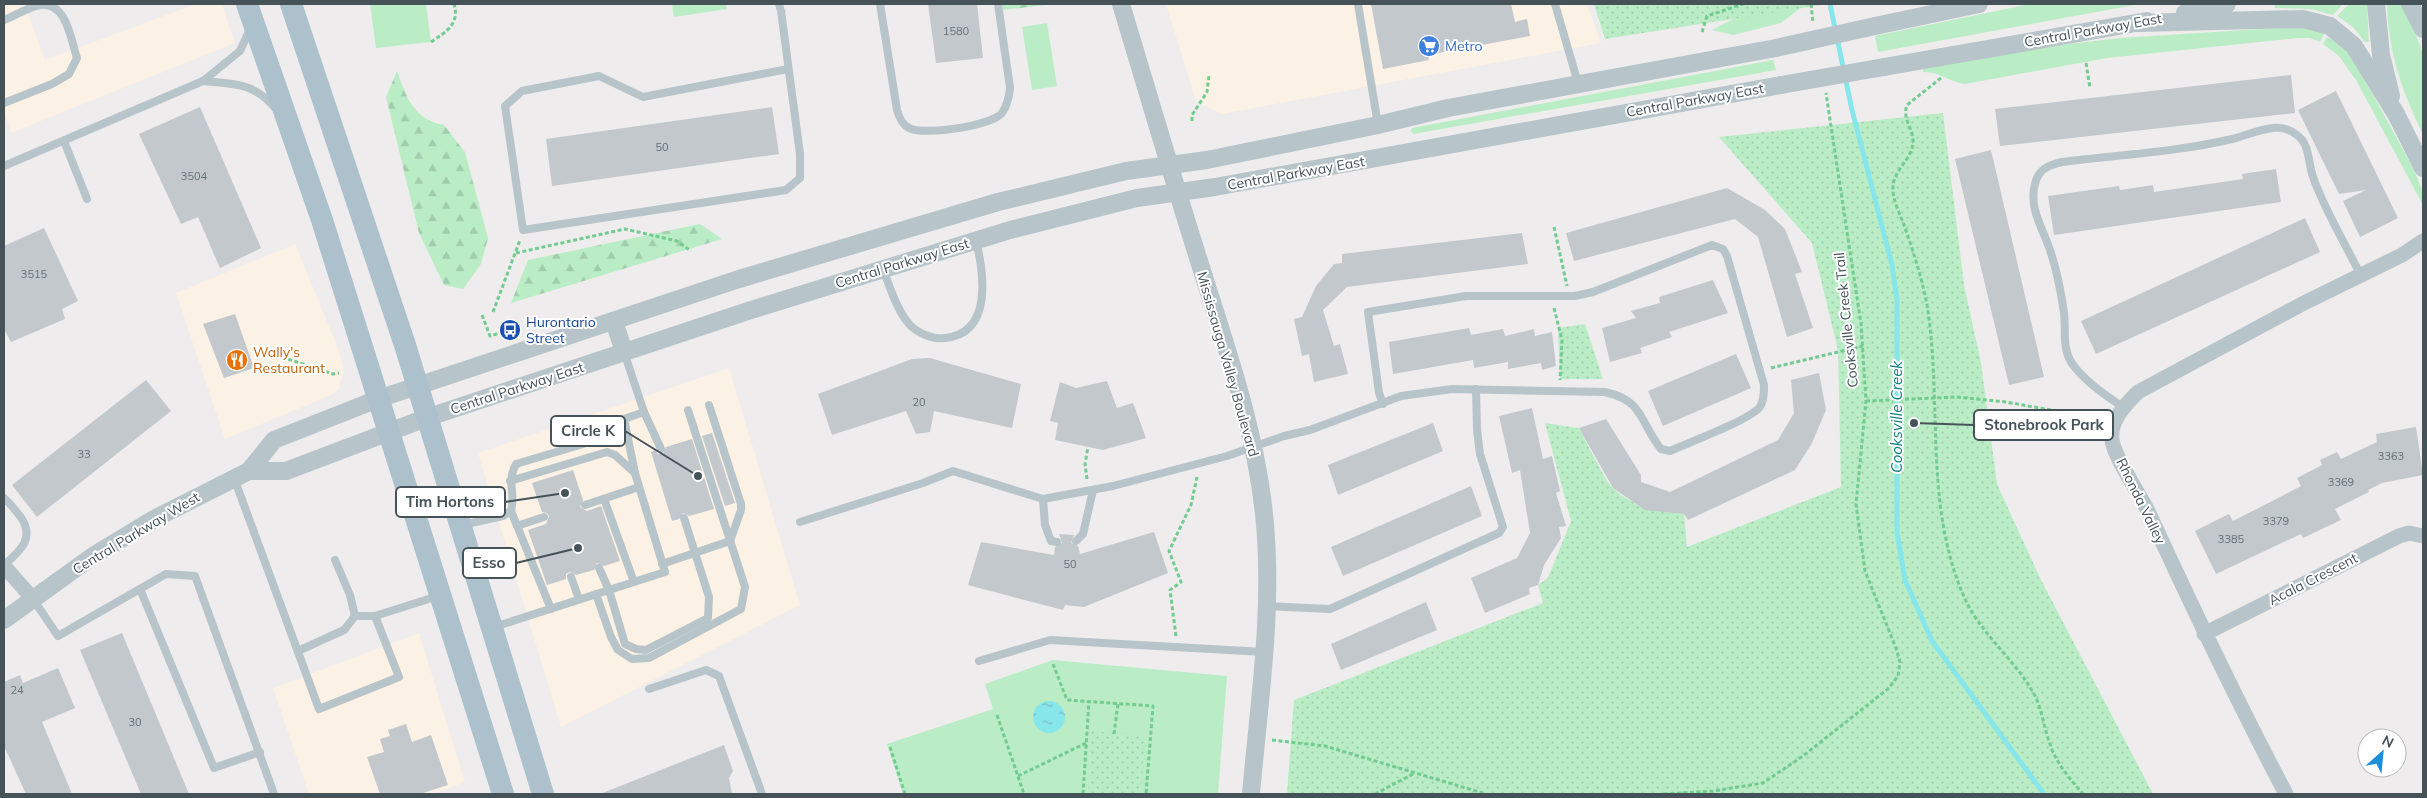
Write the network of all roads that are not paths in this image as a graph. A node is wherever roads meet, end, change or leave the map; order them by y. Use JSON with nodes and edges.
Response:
{"nodes":[{"id":1,"x":291,"y":4,"type":"edge"},
{"id":2,"x":779,"y":4,"type":"edge"},
{"id":3,"x":880,"y":4,"type":"edge"},
{"id":4,"x":998,"y":4,"type":"edge"},
{"id":5,"x":1121,"y":4,"type":"edge"},
{"id":6,"x":1358,"y":4,"type":"edge"},
{"id":7,"x":1555,"y":4,"type":"edge"},
{"id":8,"x":1979,"y":4,"type":"edge"},
{"id":9,"x":2227,"y":4,"type":"edge"},
{"id":10,"x":2376,"y":4,"type":"edge"},
{"id":11,"x":2410,"y":4,"type":"edge"},
{"id":12,"x":250,"y":13,"type":"edge"},
{"id":13,"x":4,"y":20,"type":"edge"},
{"id":14,"x":2137,"y":23,"type":"junction"},
{"id":15,"x":2423,"y":28,"type":"edge"},
{"id":16,"x":788,"y":69,"type":"junction"},
{"id":17,"x":203,"y":81,"type":"junction"},
{"id":18,"x":1579,"y":84,"type":"junction"},
{"id":19,"x":4,"y":103,"type":"edge"},
{"id":20,"x":2396,"y":114,"type":"junction"},
{"id":21,"x":288,"y":123,"type":"junction"},
{"id":22,"x":1378,"y":125,"type":"junction"},
{"id":23,"x":64,"y":141,"type":"junction"},
{"id":24,"x":1169,"y":165,"type":"junction"},
{"id":25,"x":4,"y":166,"type":"edge"},
{"id":26,"x":2423,"y":168,"type":"edge"},
{"id":27,"x":1177,"y":192,"type":"junction"},
{"id":28,"x":87,"y":199,"type":"dead end"},
{"id":29,"x":976,"y":240,"type":"junction"},
{"id":30,"x":2423,"y":241,"type":"edge"},
{"id":31,"x":883,"y":268,"type":"junction"},
{"id":32,"x":2361,"y":276,"type":"junction"},
{"id":33,"x":614,"y":322,"type":"junction"},
{"id":34,"x":624,"y":352,"type":"junction"},
{"id":35,"x":416,"y":387,"type":"junction"},
{"id":36,"x":1476,"y":390,"type":"junction"},
{"id":37,"x":378,"y":399,"type":"junction"},
{"id":38,"x":710,"y":404,"type":"dead end"},
{"id":39,"x":1383,"y":404,"type":"junction"},
{"id":40,"x":2122,"y":407,"type":"junction"},
{"id":41,"x":688,"y":410,"type":"dead end"},
{"id":42,"x":644,"y":412,"type":"junction"},
{"id":43,"x":426,"y":418,"type":"junction"},
{"id":44,"x":624,"y":419,"type":"junction"},
{"id":45,"x":388,"y":431,"type":"junction"},
{"id":46,"x":1254,"y":446,"type":"junction"},
{"id":47,"x":661,"y":448,"type":"dead end"},
{"id":48,"x":635,"y":473,"type":"junction"},
{"id":49,"x":242,"y":474,"type":"junction"},
{"id":50,"x":510,"y":481,"type":"junction"},
{"id":51,"x":639,"y":487,"type":"junction"},
{"id":52,"x":1090,"y":490,"type":"junction"},
{"id":53,"x":4,"y":498,"type":"edge"},
{"id":54,"x":604,"y":499,"type":"junction"},
{"id":55,"x":1043,"y":499,"type":"junction"},
{"id":56,"x":585,"y":505,"type":"dead end"},
{"id":57,"x":511,"y":511,"type":"junction"},
{"id":58,"x":544,"y":517,"type":"dead end"},
{"id":59,"x":684,"y":518,"type":"dead end"},
{"id":60,"x":800,"y":522,"type":"dead end"},
{"id":61,"x":459,"y":525,"type":"junction"},
{"id":62,"x":517,"y":526,"type":"junction"},
{"id":63,"x":2423,"y":536,"type":"edge"},
{"id":64,"x":730,"y":541,"type":"junction"},
{"id":65,"x":1076,"y":541,"type":"dead end"},
{"id":66,"x":1057,"y":542,"type":"dead end"},
{"id":67,"x":695,"y":552,"type":"junction"},
{"id":68,"x":335,"y":560,"type":"dead end"},
{"id":69,"x":662,"y":564,"type":"junction"},
{"id":70,"x":4,"y":566,"type":"edge"},
{"id":71,"x":599,"y":568,"type":"dead end"},
{"id":72,"x":571,"y":577,"type":"dead end"},
{"id":73,"x":634,"y":582,"type":"junction"},
{"id":74,"x":140,"y":588,"type":"junction"},
{"id":75,"x":609,"y":590,"type":"junction"},
{"id":76,"x":596,"y":594,"type":"junction"},
{"id":77,"x":440,"y":595,"type":"junction"},
{"id":78,"x":33,"y":599,"type":"junction"},
{"id":79,"x":579,"y":599,"type":"junction"},
{"id":80,"x":1267,"y":606,"type":"junction"},
{"id":81,"x":551,"y":608,"type":"junction"},
{"id":82,"x":355,"y":616,"type":"junction"},
{"id":83,"x":375,"y":616,"type":"junction"},
{"id":84,"x":4,"y":620,"type":"edge"},
{"id":85,"x":491,"y":628,"type":"junction"},
{"id":86,"x":2204,"y":634,"type":"junction"},
{"id":87,"x":298,"y":651,"type":"junction"},
{"id":88,"x":1264,"y":652,"type":"junction"},
{"id":89,"x":979,"y":661,"type":"dead end"},
{"id":90,"x":650,"y":689,"type":"dead end"},
{"id":91,"x":260,"y":752,"type":"junction"},
{"id":92,"x":274,"y":794,"type":"edge"},
{"id":93,"x":503,"y":794,"type":"edge"},
{"id":94,"x":543,"y":794,"type":"edge"},
{"id":95,"x":761,"y":794,"type":"edge"},
{"id":96,"x":1251,"y":794,"type":"edge"},
{"id":97,"x":2286,"y":794,"type":"edge"}],
"edges":[{"from":1,"to":35,"type":"main road"},
{"from":2,"to":16,"type":"lane"},
{"from":3,"to":4,"type":"lane"},
{"from":5,"to":24,"type":"street","name":"Mississauga Valley Boulevard"},
{"from":6,"to":22,"type":"lane"},
{"from":7,"to":18,"type":"lane"},
{"from":8,"to":18,"type":"street","name":"Central Parkway East","bridge":true},
{"from":9,"to":14,"type":"street","name":"Central Parkway East"},
{"from":10,"to":20,"type":"street"},
{"from":11,"to":15,"type":"street"},
{"from":12,"to":17,"type":"lane"},
{"from":12,"to":21,"type":"main road"},
{"from":13,"to":19,"type":"lane"},
{"from":14,"to":20,"type":"street"},
{"from":14,"to":27,"type":"street","name":"Central Parkway East","bridge":true},
{"from":16,"to":16,"type":"lane"},
{"from":17,"to":21,"type":"lane"},
{"from":17,"to":23,"type":"lane"},
{"from":18,"to":22,"type":"street","name":"Central Parkway East"},
{"from":20,"to":26,"type":"street"},
{"from":21,"to":37,"type":"main road"},
{"from":22,"to":24,"type":"street","name":"Central Parkway East"},
{"from":23,"to":25,"type":"lane"},
{"from":23,"to":28,"type":"lane"},
{"from":24,"to":27,"type":"street","name":"Mississauga Valley Boulevard"},
{"from":24,"to":33,"type":"street","name":"Central Parkway East"},
{"from":27,"to":29,"type":"street","name":"Central Parkway East"},
{"from":27,"to":46,"type":"street","name":"Mississauga Valley Boulevard"},
{"from":29,"to":31,"type":"street","name":"Central Parkway East"},
{"from":29,"to":31,"type":"lane"},
{"from":30,"to":32,"type":"street","name":"Rhonda Valley"},
{"from":31,"to":34,"type":"street","name":"Central Parkway East"},
{"from":32,"to":40,"type":"street","name":"Rhonda Valley"},
{"from":32,"to":40,"type":"lane"},
{"from":33,"to":34,"type":"street"},
{"from":33,"to":35,"type":"street","name":"Central Parkway East"},
{"from":34,"to":42,"type":"lane"},
{"from":34,"to":43,"type":"street","name":"Central Parkway East"},
{"from":35,"to":37,"type":"street","name":"Central Parkway East"},
{"from":35,"to":43,"type":"main road"},
{"from":36,"to":39,"type":"lane"},
{"from":36,"to":39,"type":"lane"},
{"from":36,"to":80,"type":"lane"},
{"from":37,"to":45,"type":"main road"},
{"from":37,"to":49,"type":"street","name":"Central Parkway West"},
{"from":38,"to":64,"type":"lane"},
{"from":39,"to":46,"type":"lane"},
{"from":40,"to":86,"type":"street","name":"Rhonda Valley"},
{"from":41,"to":64,"type":"lane"},
{"from":42,"to":44,"type":"lane"},
{"from":42,"to":47,"type":"lane"},
{"from":43,"to":45,"type":"street","name":"Central Parkway East"},
{"from":43,"to":61,"type":"main road"},
{"from":44,"to":48,"type":"lane"},
{"from":44,"to":50,"type":"lane"},
{"from":45,"to":49,"type":"street","name":"Central Parkway West"},
{"from":45,"to":77,"type":"main road"},
{"from":46,"to":52,"type":"lane"},
{"from":46,"to":80,"type":"street","name":"Mississauga Valley Boulevard"},
{"from":48,"to":50,"type":"lane"},
{"from":48,"to":51,"type":"lane"},
{"from":49,"to":78,"type":"street","name":"Central Parkway West"},
{"from":49,"to":87,"type":"lane"},
{"from":50,"to":57,"type":"lane"},
{"from":51,"to":54,"type":"lane"},
{"from":51,"to":69,"type":"lane"},
{"from":52,"to":55,"type":"lane"},
{"from":52,"to":65,"type":"lane"},
{"from":53,"to":70,"type":"lane"},
{"from":54,"to":56,"type":"lane"},
{"from":54,"to":73,"type":"lane"},
{"from":55,"to":60,"type":"lane"},
{"from":55,"to":66,"type":"lane"},
{"from":57,"to":61,"type":"lane"},
{"from":57,"to":62,"type":"lane"},
{"from":58,"to":62,"type":"lane"},
{"from":59,"to":67,"type":"lane"},
{"from":61,"to":85,"type":"main road"},
{"from":62,"to":81,"type":"lane"},
{"from":63,"to":86,"type":"street","name":"Acala Crescent"},
{"from":64,"to":67,"type":"lane"},
{"from":64,"to":76,"type":"lane"},
{"from":67,"to":69,"type":"lane"},
{"from":67,"to":75,"type":"lane"},
{"from":68,"to":82,"type":"lane"},
{"from":69,"to":73,"type":"lane"},
{"from":70,"to":78,"type":"street"},
{"from":71,"to":75,"type":"lane"},
{"from":72,"to":79,"type":"lane"},
{"from":73,"to":75,"type":"lane"},
{"from":74,"to":78,"type":"lane"},
{"from":74,"to":91,"type":"lane"},
{"from":74,"to":91,"type":"lane"},
{"from":75,"to":76,"type":"lane"},
{"from":76,"to":79,"type":"lane"},
{"from":77,"to":83,"type":"lane"},
{"from":77,"to":93,"type":"main road"},
{"from":78,"to":84,"type":"street","name":"Central Parkway West"},
{"from":79,"to":81,"type":"lane"},
{"from":80,"to":88,"type":"street","name":"Mississauga Valley Boulevard"},
{"from":81,"to":85,"type":"lane"},
{"from":82,"to":83,"type":"lane"},
{"from":82,"to":87,"type":"lane"},
{"from":83,"to":87,"type":"lane"},
{"from":85,"to":94,"type":"main road"},
{"from":86,"to":97,"type":"street","name":"Rhonda Valley"},
{"from":88,"to":89,"type":"lane"},
{"from":88,"to":96,"type":"street","name":"Mississauga Valley Boulevard"},
{"from":90,"to":95,"type":"lane"},
{"from":91,"to":92,"type":"lane"}]}
